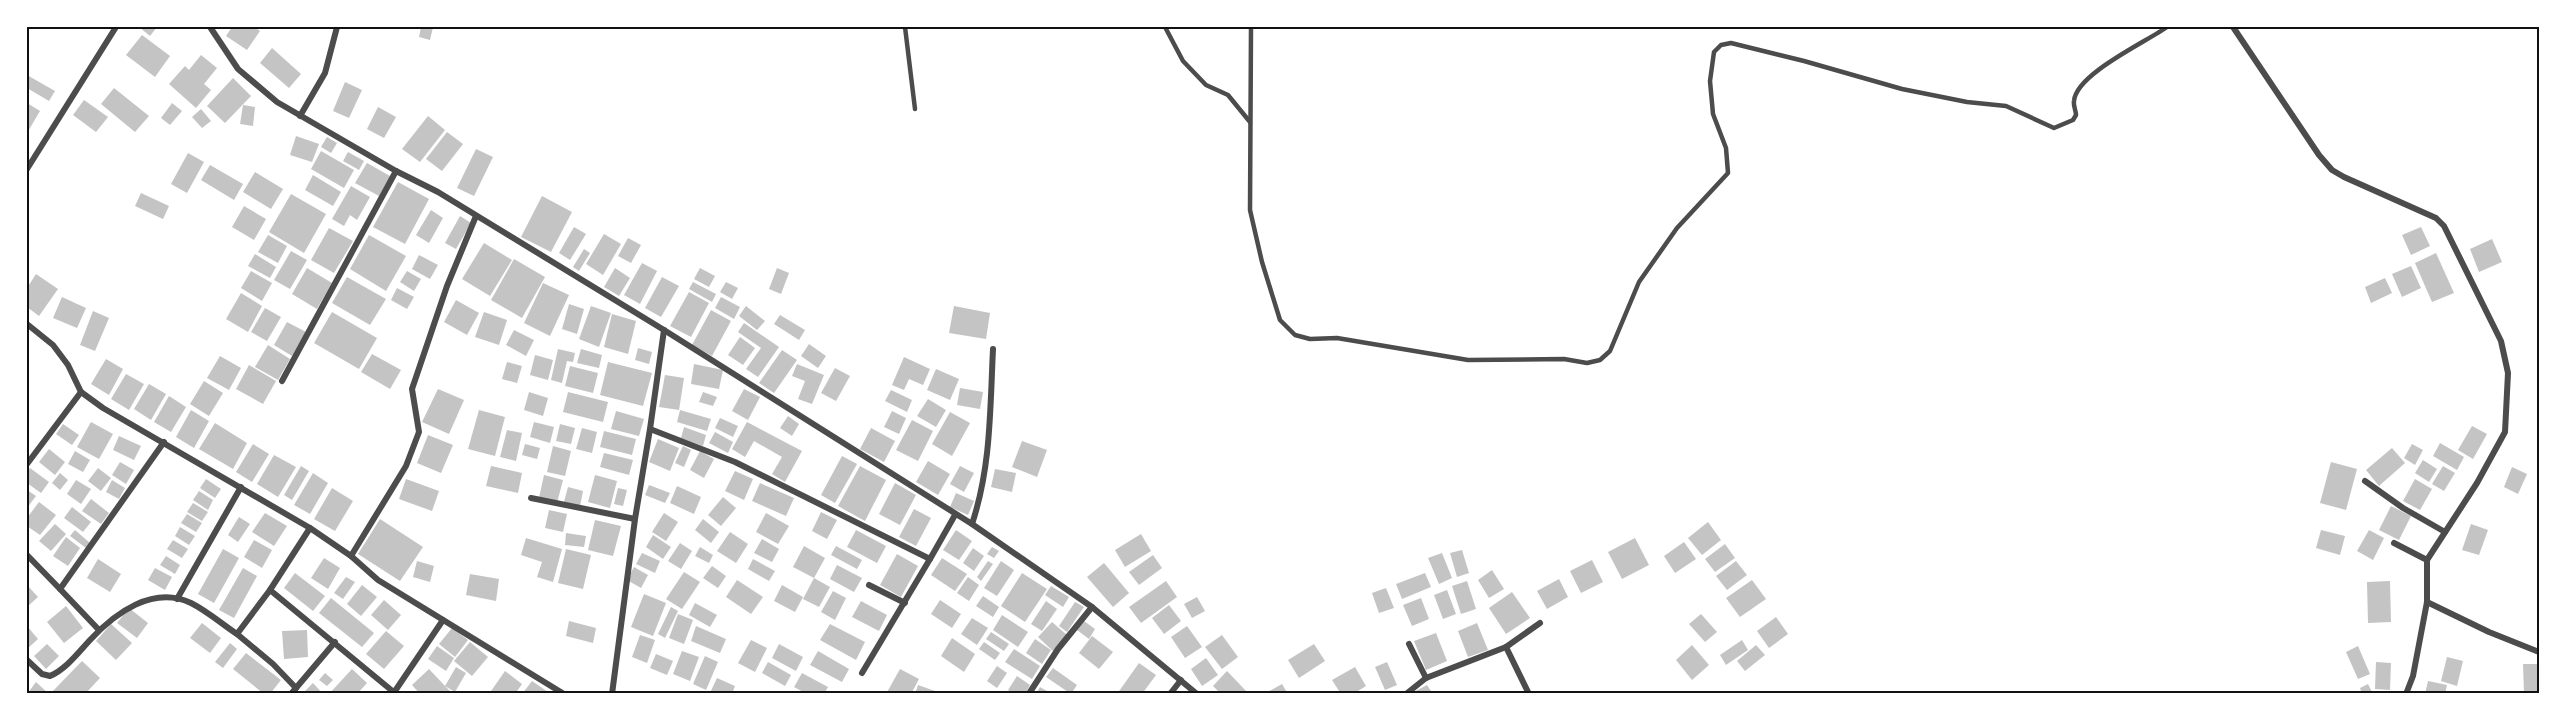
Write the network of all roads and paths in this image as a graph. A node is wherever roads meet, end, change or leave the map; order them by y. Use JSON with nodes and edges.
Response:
{"nodes":[{"id":1,"x":116,"y":27,"type":"edge"},
{"id":2,"x":210,"y":27,"type":"edge"},
{"id":3,"x":337,"y":27,"type":"edge"},
{"id":4,"x":905,"y":27,"type":"edge"},
{"id":5,"x":1165,"y":27,"type":"edge"},
{"id":6,"x":1251,"y":27,"type":"edge"},
{"id":7,"x":2167,"y":27,"type":"edge"},
{"id":8,"x":2233,"y":27,"type":"edge"},
{"id":9,"x":915,"y":109,"type":"dead end"},
{"id":10,"x":300,"y":116,"type":"junction"},
{"id":11,"x":1250,"y":122,"type":"junction"},
{"id":12,"x":27,"y":169,"type":"edge"},
{"id":13,"x":396,"y":171,"type":"junction"},
{"id":14,"x":476,"y":216,"type":"junction"},
{"id":15,"x":27,"y":324,"type":"edge"},
{"id":16,"x":664,"y":330,"type":"junction"},
{"id":17,"x":993,"y":349,"type":"dead end"},
{"id":18,"x":282,"y":381,"type":"dead end"},
{"id":19,"x":81,"y":392,"type":"junction"},
{"id":20,"x":650,"y":429,"type":"junction"},
{"id":21,"x":164,"y":442,"type":"junction"},
{"id":22,"x":27,"y":464,"type":"edge"},
{"id":23,"x":2365,"y":481,"type":"dead end"},
{"id":24,"x":241,"y":487,"type":"junction"},
{"id":25,"x":531,"y":498,"type":"dead end"},
{"id":26,"x":955,"y":515,"type":"junction"},
{"id":27,"x":634,"y":519,"type":"junction"},
{"id":28,"x":972,"y":524,"type":"junction"},
{"id":29,"x":310,"y":528,"type":"junction"},
{"id":30,"x":2445,"y":532,"type":"junction"},
{"id":31,"x":2394,"y":543,"type":"dead end"},
{"id":32,"x":27,"y":555,"type":"edge"},
{"id":33,"x":351,"y":556,"type":"junction"},
{"id":34,"x":930,"y":560,"type":"junction"},
{"id":35,"x":2427,"y":561,"type":"junction"},
{"id":36,"x":869,"y":585,"type":"dead end"},
{"id":37,"x":60,"y":589,"type":"junction"},
{"id":38,"x":270,"y":590,"type":"junction"},
{"id":39,"x":177,"y":598,"type":"junction"},
{"id":40,"x":2427,"y":602,"type":"junction"},
{"id":41,"x":904,"y":603,"type":"junction"},
{"id":42,"x":1092,"y":607,"type":"junction"},
{"id":43,"x":443,"y":620,"type":"junction"},
{"id":44,"x":1540,"y":623,"type":"dead end"},
{"id":45,"x":99,"y":630,"type":"junction"},
{"id":46,"x":237,"y":634,"type":"junction"},
{"id":47,"x":335,"y":642,"type":"junction"},
{"id":48,"x":1409,"y":644,"type":"dead end"},
{"id":49,"x":1506,"y":647,"type":"junction"},
{"id":50,"x":2539,"y":652,"type":"edge"},
{"id":51,"x":27,"y":660,"type":"edge"},
{"id":52,"x":862,"y":674,"type":"dead end"},
{"id":53,"x":1426,"y":678,"type":"junction"},
{"id":54,"x":1181,"y":680,"type":"junction"},
{"id":55,"x":293,"y":691,"type":"edge"},
{"id":56,"x":394,"y":691,"type":"edge"},
{"id":57,"x":1030,"y":693,"type":"edge"},
{"id":58,"x":385,"y":694,"type":"edge"},
{"id":59,"x":564,"y":694,"type":"edge"},
{"id":60,"x":612,"y":694,"type":"edge"},
{"id":61,"x":1170,"y":694,"type":"edge"},
{"id":62,"x":1197,"y":694,"type":"edge"},
{"id":63,"x":1406,"y":694,"type":"edge"},
{"id":64,"x":1529,"y":694,"type":"edge"},
{"id":65,"x":2406,"y":694,"type":"edge"}],
"edges":[{"from":1,"to":12,"type":"street"},
{"from":2,"to":10,"type":"street"},
{"from":3,"to":10,"type":"street"},
{"from":4,"to":9,"type":"lane"},
{"from":5,"to":11,"type":"lane"},
{"from":6,"to":11,"type":"lane"},
{"from":7,"to":11,"type":"lane"},
{"from":8,"to":30,"type":"street"},
{"from":10,"to":13,"type":"street"},
{"from":13,"to":14,"type":"street"},
{"from":13,"to":18,"type":"street"},
{"from":14,"to":16,"type":"street"},
{"from":14,"to":33,"type":"street"},
{"from":15,"to":19,"type":"street"},
{"from":16,"to":20,"type":"street"},
{"from":16,"to":26,"type":"street"},
{"from":17,"to":28,"type":"street"},
{"from":19,"to":21,"type":"street"},
{"from":19,"to":22,"type":"street"},
{"from":20,"to":27,"type":"street"},
{"from":20,"to":34,"type":"street"},
{"from":21,"to":24,"type":"street"},
{"from":21,"to":37,"type":"street"},
{"from":23,"to":30,"type":"street"},
{"from":24,"to":29,"type":"street"},
{"from":24,"to":39,"type":"street"},
{"from":25,"to":27,"type":"street"},
{"from":26,"to":28,"type":"street"},
{"from":26,"to":34,"type":"street"},
{"from":27,"to":60,"type":"street"},
{"from":28,"to":42,"type":"street"},
{"from":29,"to":33,"type":"street"},
{"from":29,"to":38,"type":"street"},
{"from":30,"to":35,"type":"street"},
{"from":31,"to":35,"type":"street"},
{"from":32,"to":37,"type":"street"},
{"from":33,"to":43,"type":"street"},
{"from":34,"to":41,"type":"street"},
{"from":35,"to":40,"type":"street"},
{"from":36,"to":41,"type":"street"},
{"from":37,"to":45,"type":"street"},
{"from":38,"to":46,"type":"street"},
{"from":38,"to":47,"type":"street"},
{"from":39,"to":45,"type":"street"},
{"from":39,"to":46,"type":"street"},
{"from":40,"to":50,"type":"street"},
{"from":40,"to":65,"type":"street"},
{"from":41,"to":52,"type":"street"},
{"from":42,"to":54,"type":"street"},
{"from":42,"to":57,"type":"street"},
{"from":43,"to":56,"type":"street"},
{"from":43,"to":59,"type":"street"},
{"from":44,"to":49,"type":"street"},
{"from":45,"to":51,"type":"street"},
{"from":46,"to":55,"type":"street"},
{"from":47,"to":55,"type":"street"},
{"from":47,"to":56,"type":"street"},
{"from":48,"to":53,"type":"street"},
{"from":49,"to":53,"type":"street"},
{"from":49,"to":64,"type":"street"},
{"from":53,"to":63,"type":"street"},
{"from":54,"to":61,"type":"street"},
{"from":54,"to":62,"type":"street"},
{"from":56,"to":58,"type":"street"}]}
